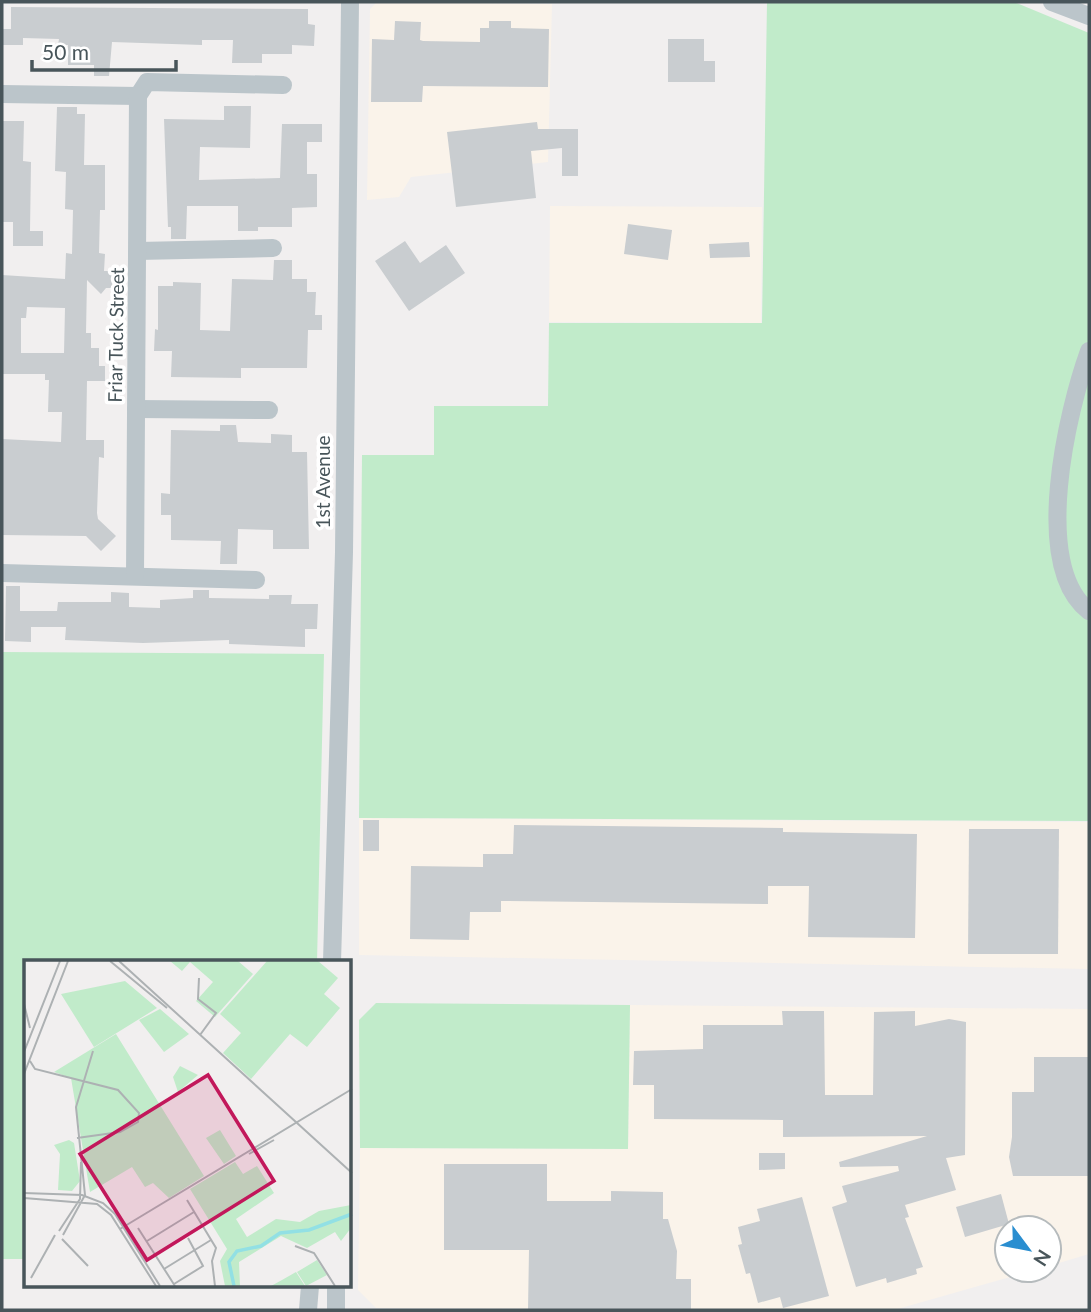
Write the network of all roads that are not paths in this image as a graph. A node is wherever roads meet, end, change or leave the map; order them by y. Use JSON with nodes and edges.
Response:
{"nodes":[{"id":1,"x":350,"y":2,"type":"edge"},
{"id":2,"x":1052,"y":2,"type":"edge"},
{"id":3,"x":1089,"y":16,"type":"edge"},
{"id":4,"x":284,"y":85,"type":"dead end"},
{"id":5,"x":2,"y":94,"type":"edge"},
{"id":6,"x":138,"y":96,"type":"junction"},
{"id":7,"x":273,"y":248,"type":"dead end"},
{"id":8,"x":138,"y":251,"type":"junction"},
{"id":9,"x":1089,"y":351,"type":"edge"},
{"id":10,"x":136,"y":409,"type":"junction"},
{"id":11,"x":269,"y":410,"type":"dead end"},
{"id":12,"x":2,"y":573,"type":"edge"},
{"id":13,"x":135,"y":576,"type":"junction"},
{"id":14,"x":256,"y":580,"type":"dead end"},
{"id":15,"x":1089,"y":611,"type":"edge"},
{"id":16,"x":332,"y":960,"type":"edge"},
{"id":17,"x":310,"y":1288,"type":"edge"},
{"id":18,"x":336,"y":1288,"type":"edge"},
{"id":19,"x":308,"y":1310,"type":"edge"},
{"id":20,"x":336,"y":1310,"type":"edge"}],
"edges":[{"from":1,"to":16,"type":"street","name":"1st Avenue"},
{"from":2,"to":3,"type":"street"},
{"from":4,"to":6,"type":"street"},
{"from":5,"to":6,"type":"street"},
{"from":6,"to":8,"type":"street","name":"Friar Tuck Street"},
{"from":7,"to":8,"type":"street"},
{"from":8,"to":10,"type":"street","name":"Friar Tuck Street"},
{"from":9,"to":15,"type":"street"},
{"from":10,"to":11,"type":"street"},
{"from":10,"to":13,"type":"street","name":"Friar Tuck Street"},
{"from":12,"to":13,"type":"street"},
{"from":13,"to":14,"type":"street"},
{"from":17,"to":19,"type":"street"},
{"from":18,"to":20,"type":"street"}]}
